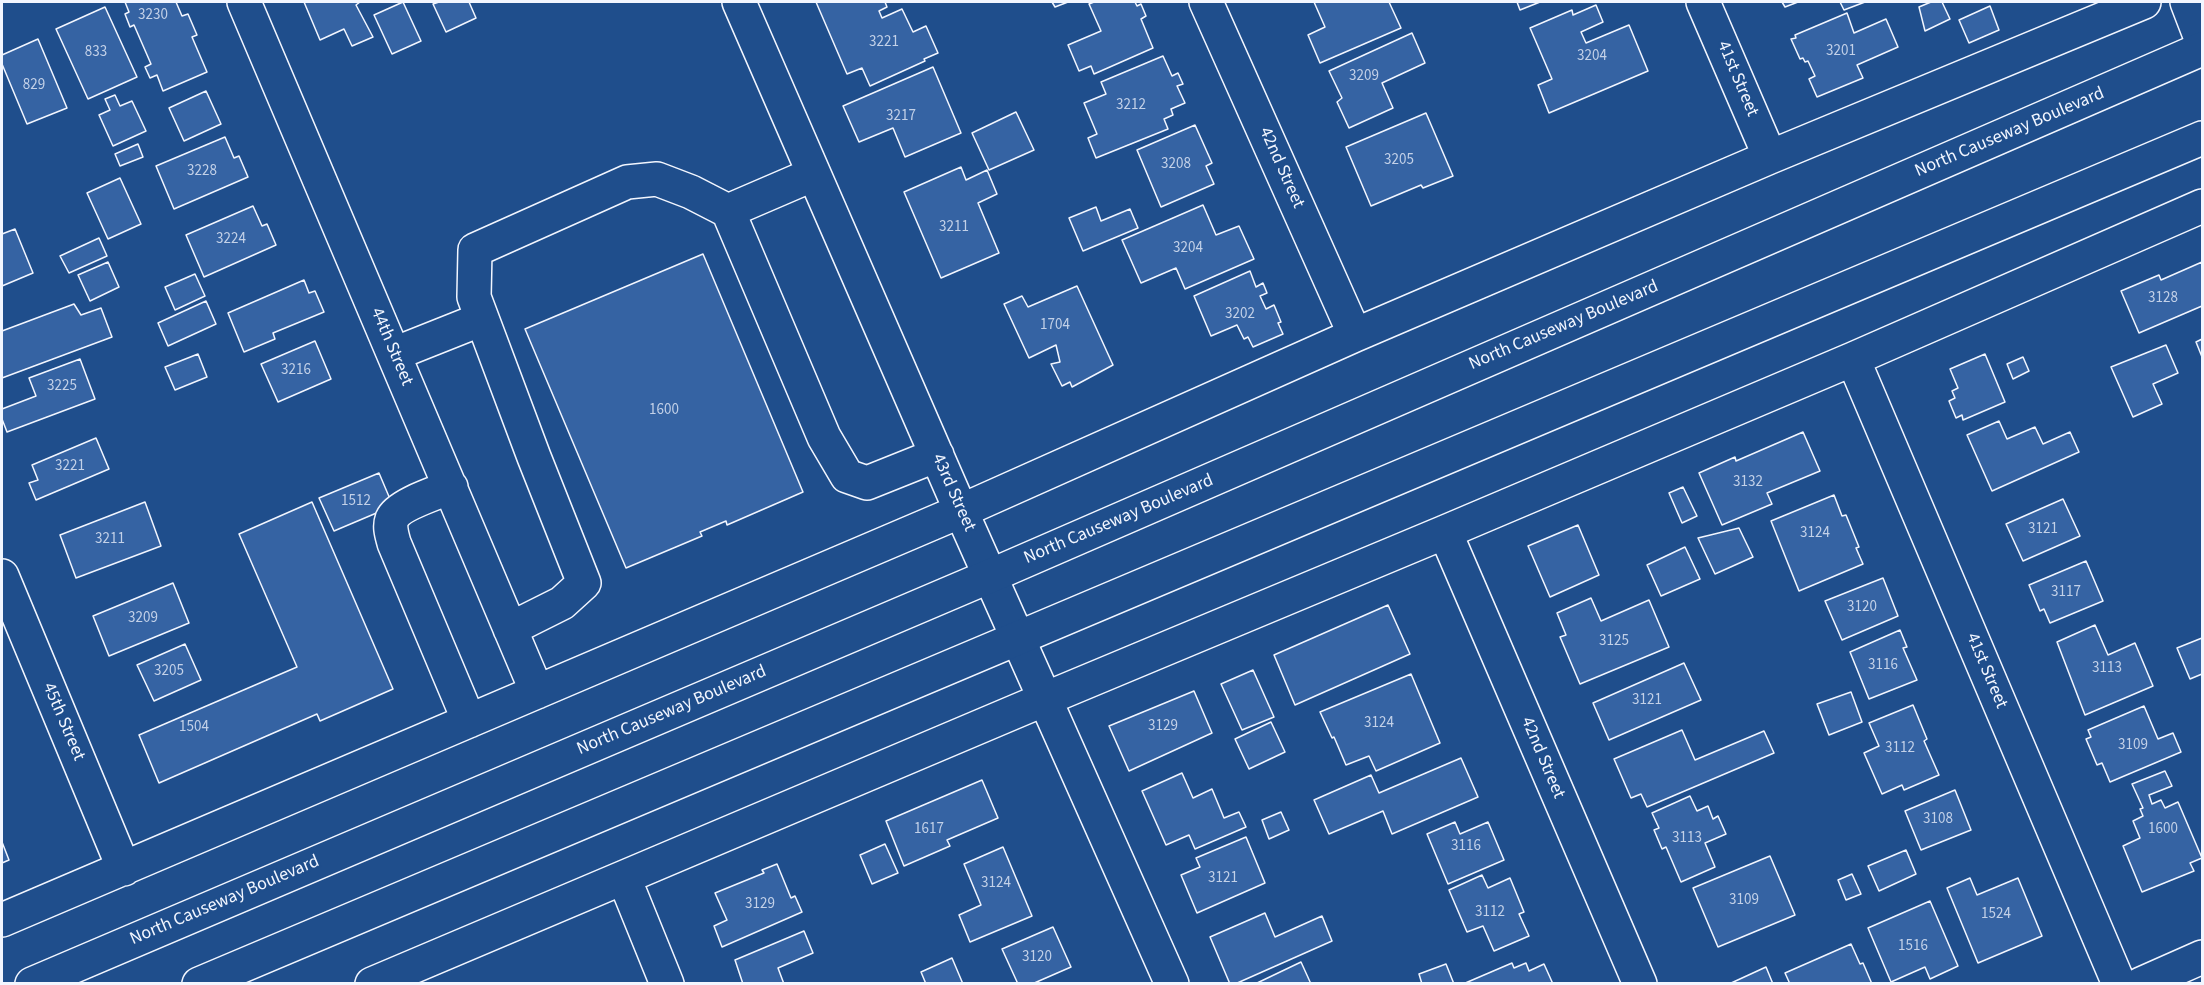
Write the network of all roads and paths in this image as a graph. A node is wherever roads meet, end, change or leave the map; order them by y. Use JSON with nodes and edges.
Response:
{"nodes":[{"id":1,"x":244,"y":2,"type":"edge"},
{"id":2,"x":740,"y":2,"type":"edge"},
{"id":3,"x":1206,"y":2,"type":"edge"},
{"id":4,"x":1703,"y":2,"type":"edge"},
{"id":5,"x":2144,"y":2,"type":"edge"},
{"id":6,"x":2187,"y":2,"type":"edge"},
{"id":7,"x":2202,"y":41,"type":"edge"},
{"id":8,"x":2202,"y":49,"type":"edge"},
{"id":9,"x":2202,"y":138,"type":"edge"},
{"id":10,"x":1770,"y":157,"type":"junction"},
{"id":11,"x":814,"y":174,"type":"junction"},
{"id":12,"x":2202,"y":206,"type":"edge"},
{"id":13,"x":728,"y":211,"type":"junction"},
{"id":14,"x":482,"y":319,"type":"junction"},
{"id":15,"x":1355,"y":335,"type":"junction"},
{"id":16,"x":394,"y":354,"type":"junction"},
{"id":17,"x":1853,"y":359,"type":"junction"},
{"id":18,"x":937,"y":456,"type":"junction"},
{"id":19,"x":450,"y":487,"type":"junction"},
{"id":20,"x":961,"y":511,"type":"junction"},
{"id":21,"x":1445,"y":532,"type":"junction"},
{"id":22,"x":2,"y":576,"type":"edge"},
{"id":23,"x":990,"y":576,"type":"junction"},
{"id":24,"x":510,"y":629,"type":"junction"},
{"id":25,"x":1018,"y":638,"type":"junction"},
{"id":26,"x":537,"y":692,"type":"junction"},
{"id":27,"x":1045,"y":699,"type":"junction"},
{"id":28,"x":470,"y":721,"type":"junction"},
{"id":29,"x":124,"y":869,"type":"junction"},
{"id":30,"x":624,"y":878,"type":"junction"},
{"id":31,"x":2,"y":920,"type":"edge"},
{"id":32,"x":2202,"y":957,"type":"edge"},
{"id":33,"x":32,"y":984,"type":"edge"},
{"id":34,"x":200,"y":984,"type":"edge"},
{"id":35,"x":372,"y":984,"type":"edge"},
{"id":36,"x":667,"y":984,"type":"edge"},
{"id":37,"x":1172,"y":984,"type":"edge"},
{"id":38,"x":1640,"y":984,"type":"edge"},
{"id":39,"x":2120,"y":984,"type":"edge"},
{"id":40,"x":2141,"y":984,"type":"edge"}],
"edges":[{"from":1,"to":16,"type":"main road","name":"44th Street"},
{"from":2,"to":11,"type":"main road","name":"43rd Street"},
{"from":3,"to":15,"type":"main road","name":"42nd Street"},
{"from":4,"to":10,"type":"main road","name":"41st Street"},
{"from":5,"to":10,"type":"main road"},
{"from":6,"to":7,"type":"main road"},
{"from":8,"to":23,"type":"main road","name":"North Causeway Boulevard"},
{"from":9,"to":25,"type":"main road"},
{"from":10,"to":15,"type":"main road"},
{"from":11,"to":13,"type":"main road"},
{"from":11,"to":18,"type":"main road","name":"43rd Street"},
{"from":12,"to":17,"type":"main road"},
{"from":13,"to":14,"type":"main road"},
{"from":13,"to":18,"type":"main road"},
{"from":14,"to":16,"type":"main road"},
{"from":14,"to":24,"type":"main road"},
{"from":15,"to":20,"type":"main road"},
{"from":16,"to":19,"type":"main road","name":"44th Street"},
{"from":17,"to":21,"type":"main road"},
{"from":17,"to":39,"type":"main road","name":"41st Street"},
{"from":18,"to":20,"type":"main road","name":"43rd Street"},
{"from":19,"to":24,"type":"main road","name":"44th Street"},
{"from":19,"to":28,"type":"main road"},
{"from":20,"to":23,"type":"main road","name":"43rd Street"},
{"from":20,"to":26,"type":"main road"},
{"from":21,"to":27,"type":"main road"},
{"from":21,"to":38,"type":"main road","name":"42nd Street"},
{"from":22,"to":29,"type":"main road","name":"45th Street"},
{"from":23,"to":25,"type":"main road","name":"43rd Street"},
{"from":23,"to":33,"type":"main road","name":"North Causeway Boulevard"},
{"from":24,"to":26,"type":"main road","name":"44th Street"},
{"from":25,"to":27,"type":"main road","name":"43rd Street"},
{"from":25,"to":34,"type":"main road"},
{"from":26,"to":28,"type":"main road"},
{"from":27,"to":30,"type":"main road"},
{"from":27,"to":37,"type":"main road","name":"43rd Street"},
{"from":28,"to":29,"type":"main road"},
{"from":29,"to":31,"type":"main road"},
{"from":30,"to":35,"type":"main road"},
{"from":30,"to":36,"type":"main road"},
{"from":32,"to":40,"type":"main road"}]}
